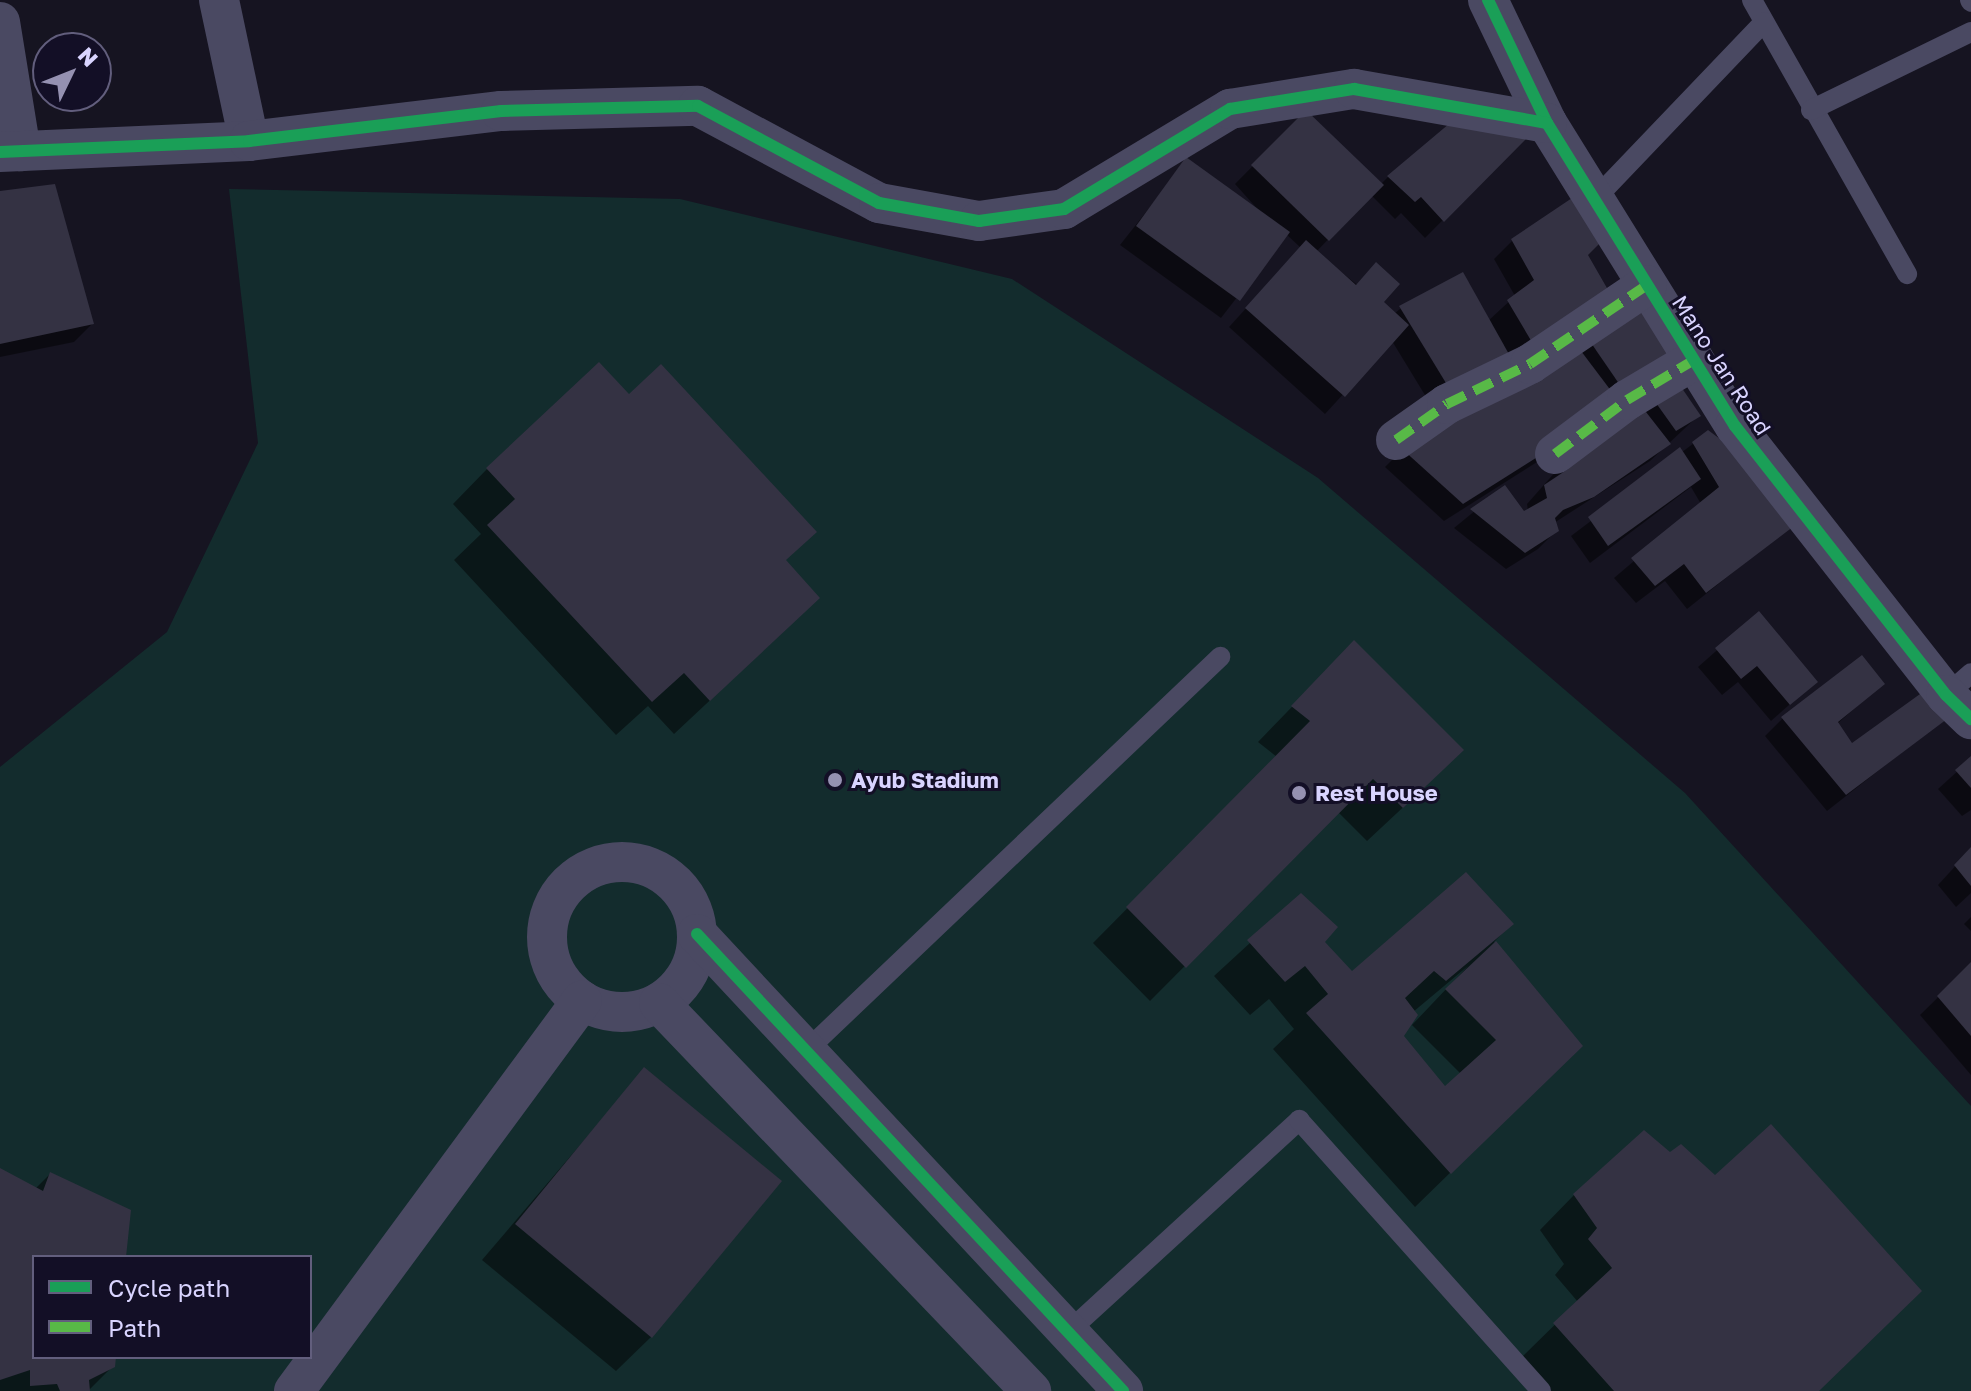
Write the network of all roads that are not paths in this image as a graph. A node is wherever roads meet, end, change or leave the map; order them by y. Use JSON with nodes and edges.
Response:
{"nodes":[{"id":1,"x":219,"y":0,"type":"edge"},
{"id":2,"x":1488,"y":0,"type":"edge"},
{"id":3,"x":1752,"y":0,"type":"edge"},
{"id":4,"x":0,"y":22,"type":"edge"},
{"id":5,"x":1764,"y":22,"type":"junction"},
{"id":6,"x":1971,"y":32,"type":"edge"},
{"id":7,"x":1811,"y":110,"type":"junction"},
{"id":8,"x":1547,"y":123,"type":"junction"},
{"id":9,"x":249,"y":141,"type":"junction"},
{"id":10,"x":11,"y":152,"type":"edge"},
{"id":11,"x":1594,"y":200,"type":"junction"},
{"id":12,"x":1907,"y":274,"type":"dead end"},
{"id":13,"x":1647,"y":285,"type":"junction"},
{"id":14,"x":1694,"y":360,"type":"junction"},
{"id":15,"x":1396,"y":440,"type":"dead end"},
{"id":16,"x":1555,"y":454,"type":"dead end"},
{"id":17,"x":1220,"y":657,"type":"dead end"},
{"id":18,"x":1963,"y":696,"type":"edge"},
{"id":19,"x":697,"y":934,"type":"junction"},
{"id":20,"x":582,"y":1001,"type":"junction"},
{"id":21,"x":659,"y":1003,"type":"junction"},
{"id":22,"x":806,"y":1051,"type":"junction"},
{"id":23,"x":1068,"y":1332,"type":"junction"},
{"id":24,"x":294,"y":1391,"type":"edge"},
{"id":25,"x":1031,"y":1391,"type":"edge"},
{"id":26,"x":1123,"y":1391,"type":"edge"},
{"id":27,"x":1541,"y":1391,"type":"edge"}],
"edges":[{"from":1,"to":9,"type":"street"},
{"from":2,"to":8,"type":"street","name":"Mano Jan Road"},
{"from":3,"to":5,"type":"lane"},
{"from":4,"to":10,"type":"street"},
{"from":5,"to":7,"type":"lane"},
{"from":5,"to":11,"type":"lane"},
{"from":6,"to":7,"type":"lane"},
{"from":7,"to":12,"type":"lane"},
{"from":8,"to":9,"type":"street"},
{"from":8,"to":11,"type":"street","name":"Mano Jan Road"},
{"from":9,"to":10,"type":"street"},
{"from":11,"to":13,"type":"street","name":"Mano Jan Road"},
{"from":13,"to":14,"type":"street","name":"Mano Jan Road"},
{"from":13,"to":15,"type":"street"},
{"from":14,"to":16,"type":"street"},
{"from":14,"to":18,"type":"street","name":"Mano Jan Road"},
{"from":17,"to":22,"type":"lane"},
{"from":19,"to":20,"type":"street"},
{"from":19,"to":21,"type":"street"},
{"from":19,"to":22,"type":"street"},
{"from":20,"to":21,"type":"street"},
{"from":20,"to":24,"type":"street"},
{"from":21,"to":25,"type":"street"},
{"from":22,"to":23,"type":"street"},
{"from":23,"to":26,"type":"street"},
{"from":23,"to":27,"type":"lane"}]}
